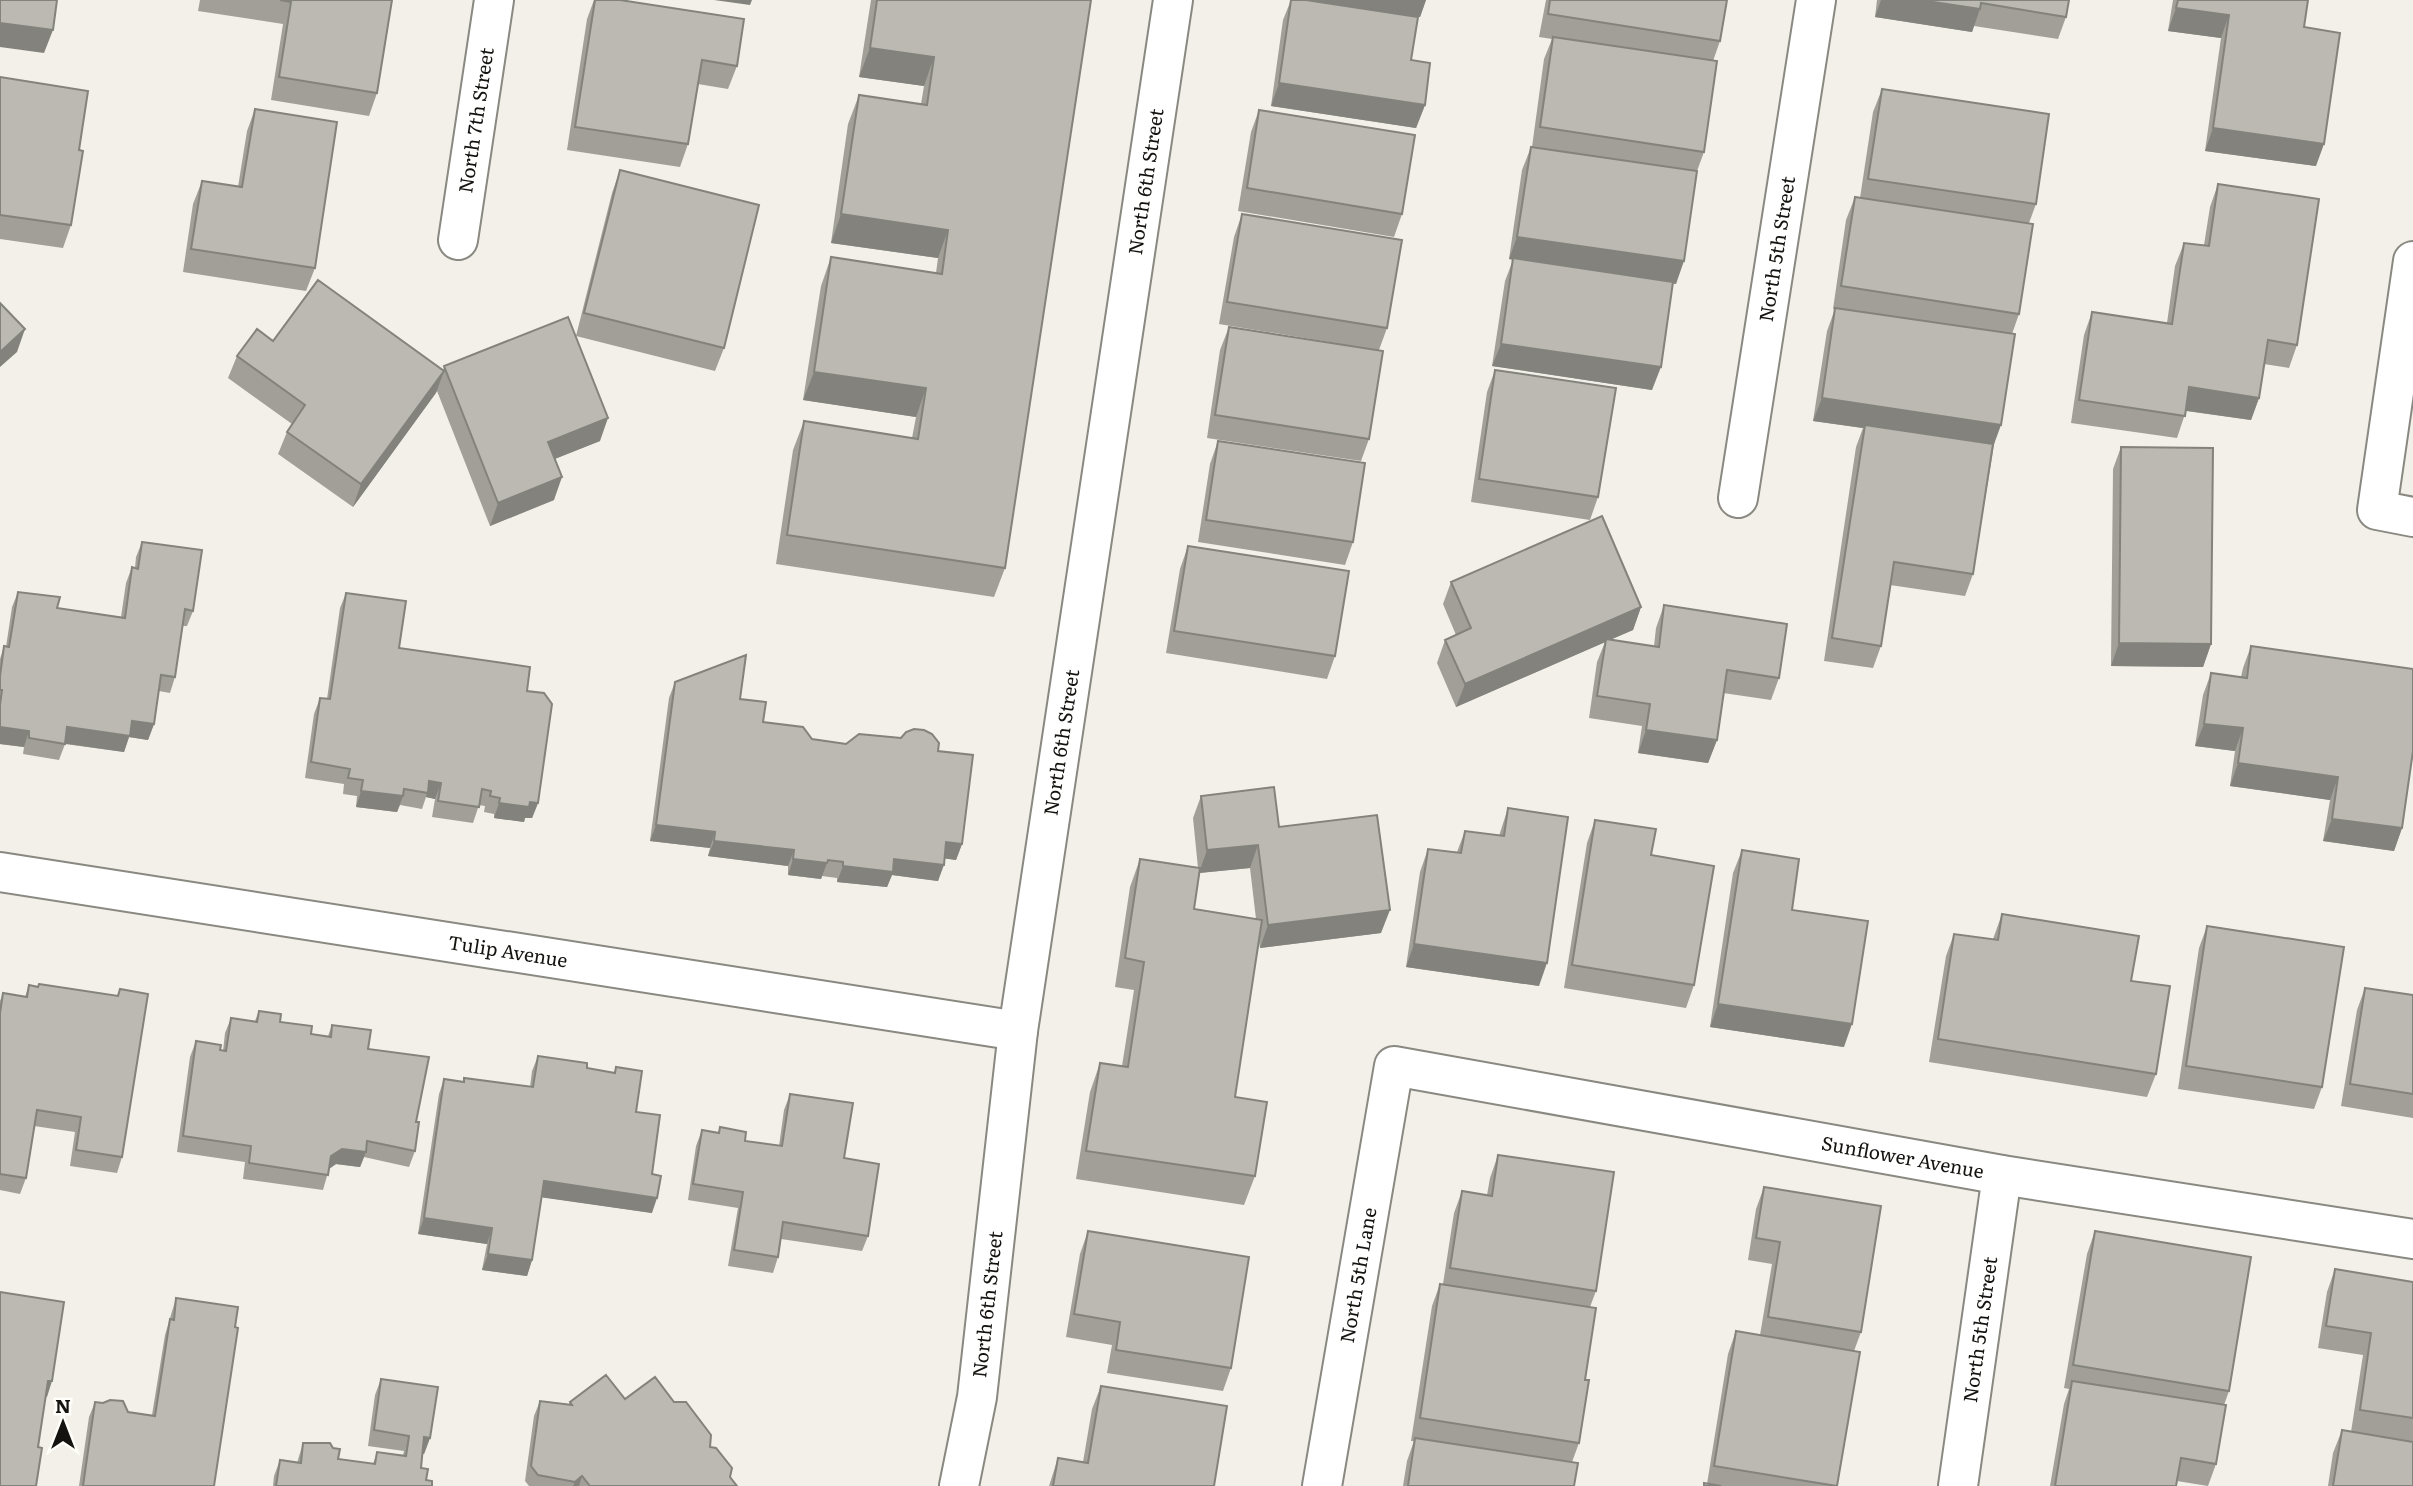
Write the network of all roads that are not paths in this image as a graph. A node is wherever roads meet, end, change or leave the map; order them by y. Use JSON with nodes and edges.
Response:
{"nodes":[{"id":1,"x":494,"y":0,"type":"edge"},
{"id":2,"x":1173,"y":0,"type":"edge"},
{"id":3,"x":1816,"y":0,"type":"edge"},
{"id":4,"x":458,"y":240,"type":"dead end"},
{"id":5,"x":2413,"y":261,"type":"edge"},
{"id":6,"x":1738,"y":498,"type":"dead end"},
{"id":7,"x":2395,"y":513,"type":"edge"},
{"id":8,"x":0,"y":873,"type":"edge"},
{"id":9,"x":1018,"y":1031,"type":"junction"},
{"id":10,"x":1394,"y":1066,"type":"joint"},
{"id":11,"x":2002,"y":1175,"type":"junction"},
{"id":12,"x":2413,"y":1239,"type":"edge"},
{"id":13,"x":960,"y":1486,"type":"edge"},
{"id":14,"x":1322,"y":1486,"type":"edge"},
{"id":15,"x":1958,"y":1486,"type":"edge"}],
"edges":[{"from":1,"to":4,"type":"street","name":"North 7th Street"},
{"from":2,"to":9,"type":"street","name":"North 6th Street"},
{"from":3,"to":6,"type":"street","name":"North 5th Street"},
{"from":5,"to":7,"type":"street"},
{"from":8,"to":9,"type":"street","name":"Tulip Avenue"},
{"from":9,"to":13,"type":"street","name":"North 6th Street"},
{"from":10,"to":11,"type":"street","name":"Sunflower Avenue"},
{"from":10,"to":14,"type":"street","name":"North 5th Lane"},
{"from":11,"to":12,"type":"street","name":"Sunflower Avenue"},
{"from":11,"to":15,"type":"street","name":"North 5th Street"}]}
